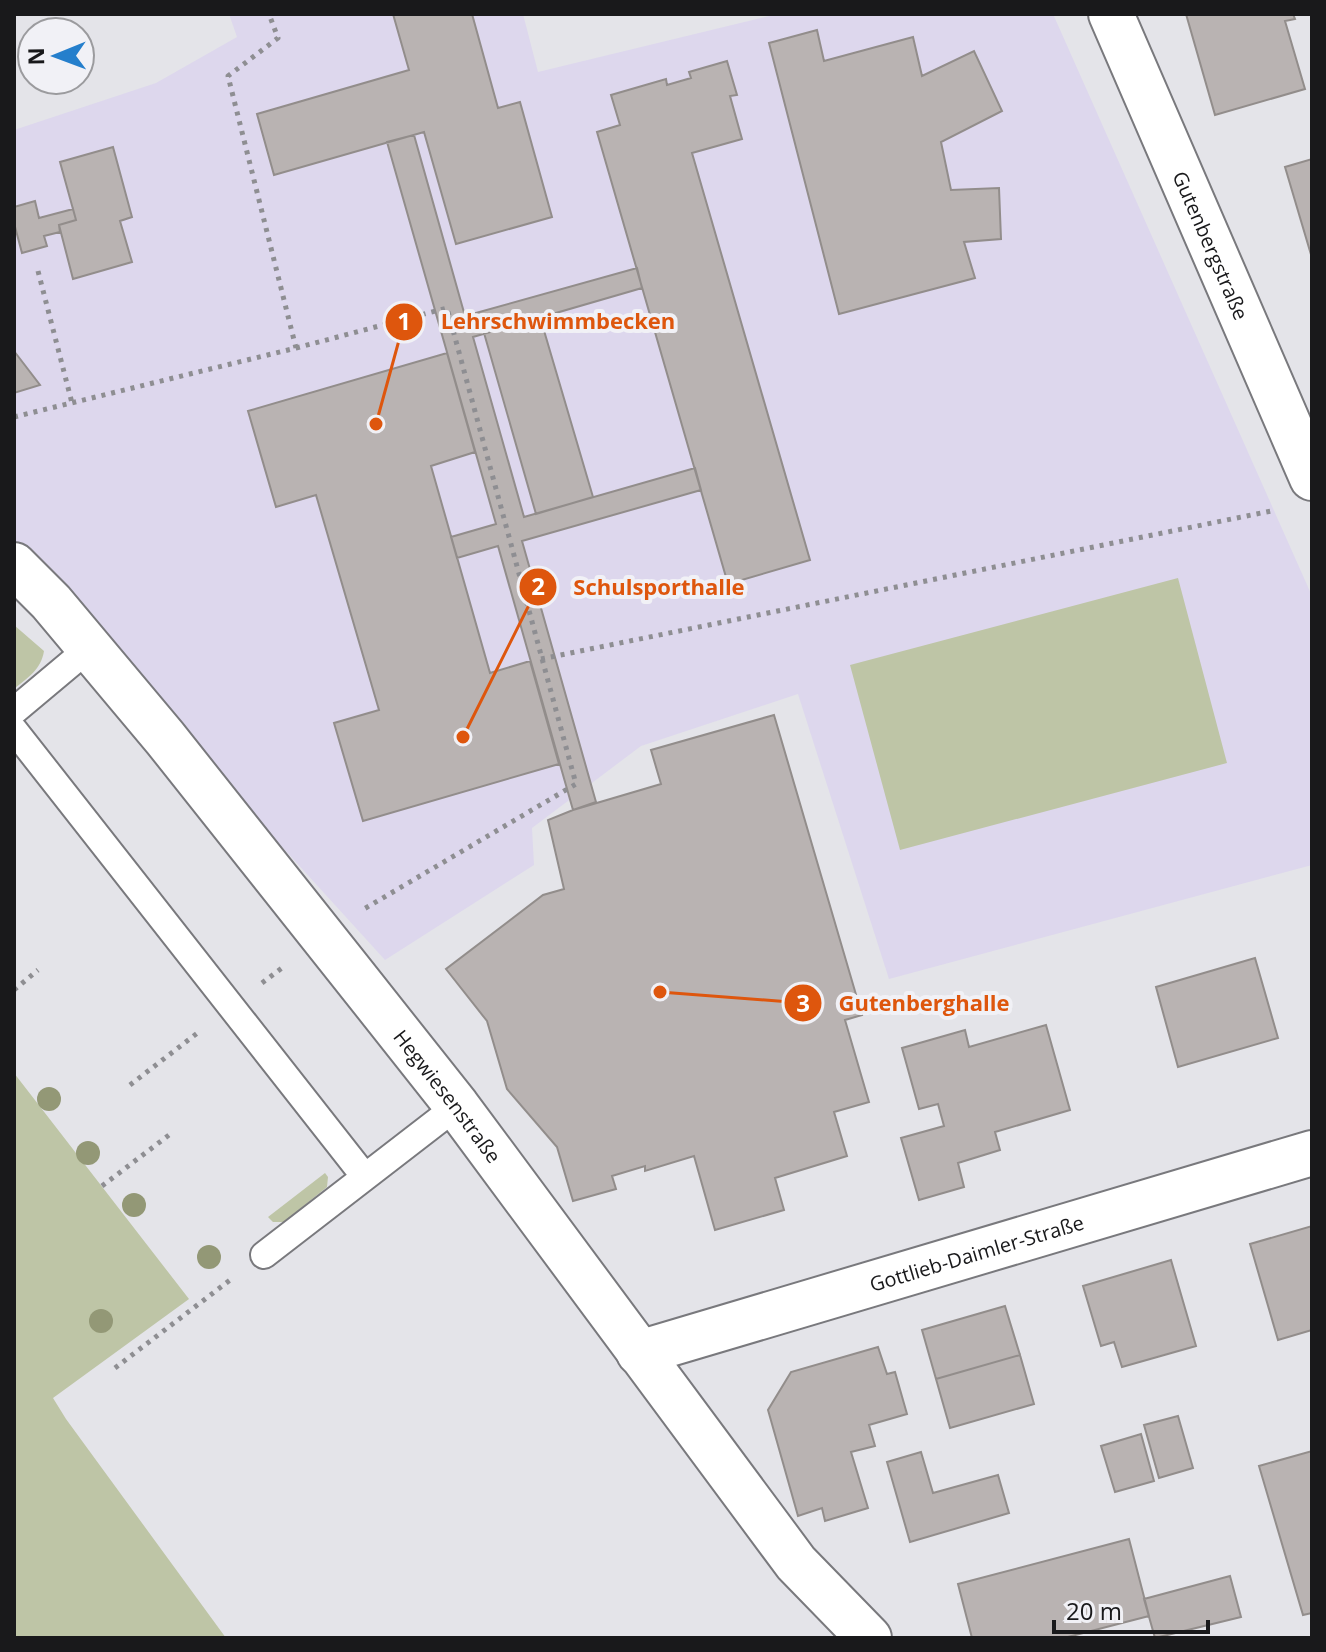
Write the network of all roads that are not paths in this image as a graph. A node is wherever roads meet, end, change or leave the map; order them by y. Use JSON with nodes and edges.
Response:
{"nodes":[{"id":1,"x":1111,"y":14,"type":"edge"},
{"id":2,"x":1312,"y":478,"type":"edge"},
{"id":3,"x":14,"y":565,"type":"edge"},
{"id":4,"x":88,"y":649,"type":"junction"},
{"id":5,"x":14,"y":711,"type":"edge"},
{"id":6,"x":14,"y":730,"type":"edge"},
{"id":7,"x":457,"y":1106,"type":"junction"},
{"id":8,"x":1312,"y":1153,"type":"edge"},
{"id":9,"x":365,"y":1177,"type":"junction"},
{"id":10,"x":264,"y":1255,"type":"road end"},
{"id":11,"x":639,"y":1353,"type":"junction"},
{"id":12,"x":869,"y":1638,"type":"edge"}],
"edges":[{"from":1,"to":2,"type":"street","name":"Gutenbergstraße"},
{"from":3,"to":4,"type":"street","name":"Hegwiesenstraße"},
{"from":4,"to":5,"type":"lane"},
{"from":4,"to":7,"type":"street","name":"Hegwiesenstraße"},
{"from":6,"to":9,"type":"lane"},
{"from":7,"to":9,"type":"lane"},
{"from":7,"to":11,"type":"street","name":"Hegwiesenstraße"},
{"from":8,"to":11,"type":"street","name":"Gottlieb-Daimler-Straße"},
{"from":9,"to":10,"type":"lane"},
{"from":11,"to":12,"type":"street","name":"Hegwiesenstraße"}]}
